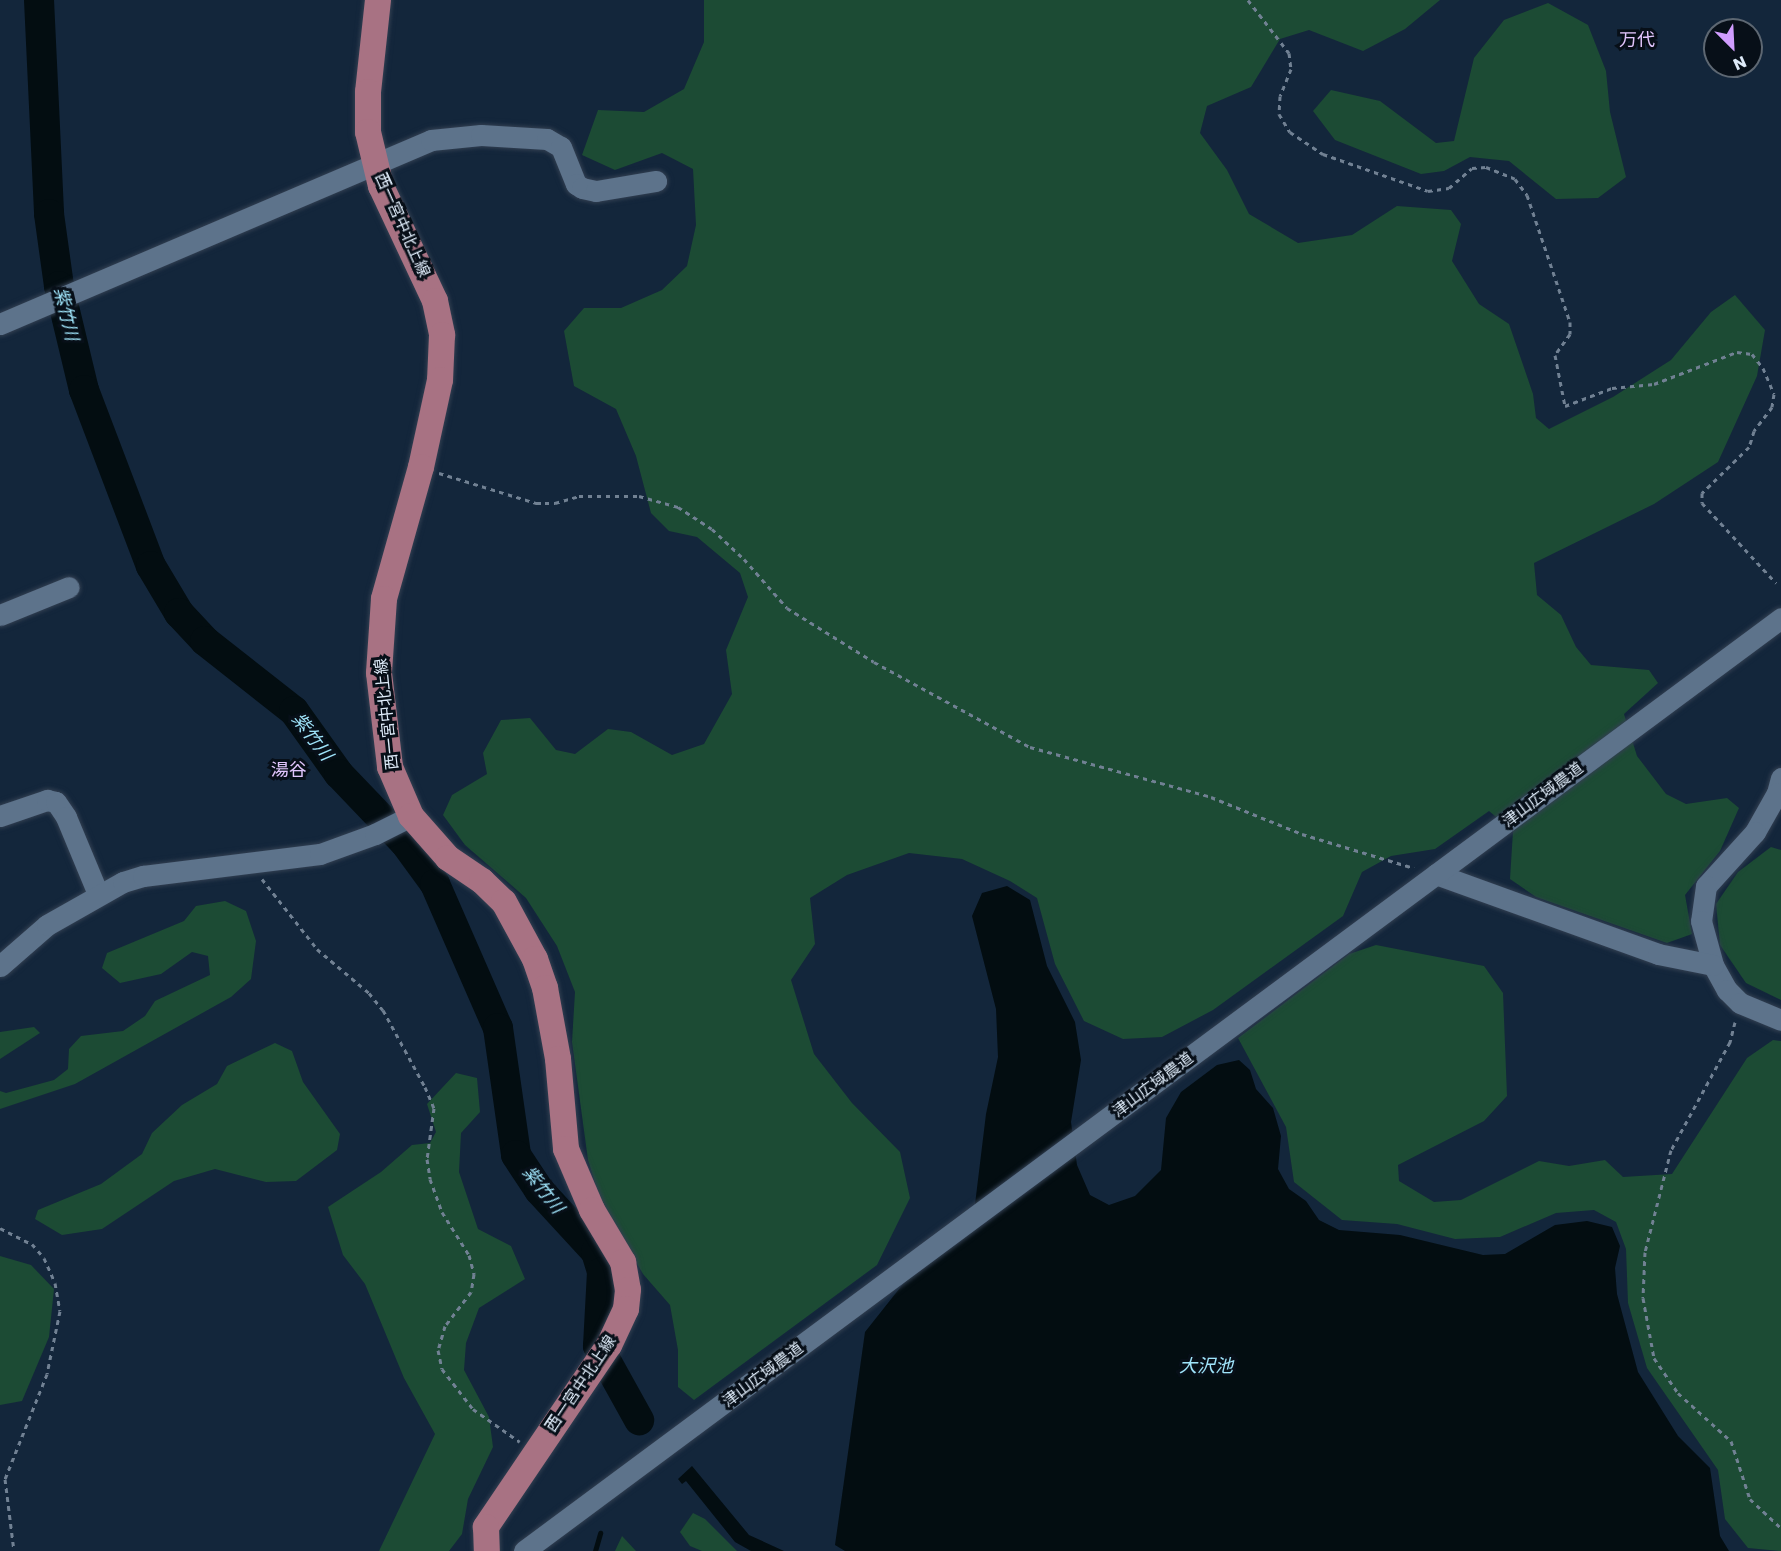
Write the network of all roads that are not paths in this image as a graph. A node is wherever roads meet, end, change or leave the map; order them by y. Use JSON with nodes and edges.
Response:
{"nodes":[{"id":1,"x":378,"y":0,"type":"edge"},
{"id":2,"x":374,"y":162,"type":"junction"},
{"id":3,"x":656,"y":181,"type":"dead end"},
{"id":4,"x":0,"y":324,"type":"edge"},
{"id":5,"x":69,"y":587,"type":"dead end"},
{"id":6,"x":0,"y":615,"type":"edge"},
{"id":7,"x":1781,"y":618,"type":"edge"},
{"id":8,"x":1781,"y":778,"type":"edge"},
{"id":9,"x":0,"y":816,"type":"edge"},
{"id":10,"x":403,"y":820,"type":"junction"},
{"id":11,"x":1436,"y":874,"type":"junction"},
{"id":12,"x":98,"y":894,"type":"junction"},
{"id":13,"x":1713,"y":965,"type":"junction"},
{"id":14,"x":0,"y":966,"type":"edge"},
{"id":15,"x":1781,"y":1020,"type":"edge"},
{"id":16,"x":487,"y":1539,"type":"edge"},
{"id":17,"x":469,"y":1551,"type":"edge"},
{"id":18,"x":524,"y":1551,"type":"edge"}],
"edges":[{"from":1,"to":2,"type":"main road","name":"西一宮中北上線"},
{"from":2,"to":3,"type":"street"},
{"from":2,"to":4,"type":"street"},
{"from":2,"to":10,"type":"main road","name":"西一宮中北上線"},
{"from":5,"to":6,"type":"street"},
{"from":7,"to":11,"type":"street","name":"津山広域農道"},
{"from":8,"to":13,"type":"street"},
{"from":9,"to":12,"type":"street"},
{"from":10,"to":12,"type":"street"},
{"from":10,"to":16,"type":"main road","name":"西一宮中北上線"},
{"from":11,"to":13,"type":"street"},
{"from":11,"to":18,"type":"street","name":"津山広域農道"},
{"from":12,"to":14,"type":"street"},
{"from":13,"to":15,"type":"street"},
{"from":16,"to":17,"type":"main road","name":"西一宮中北上線"}]}
